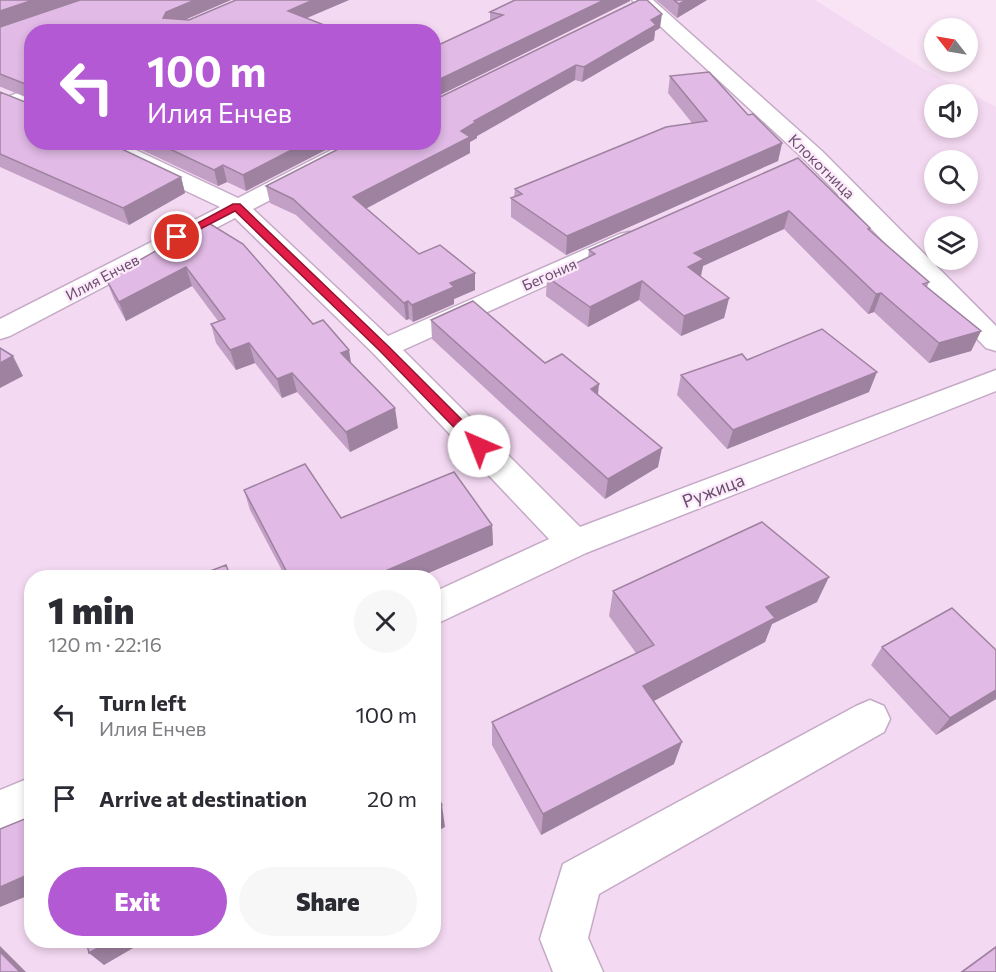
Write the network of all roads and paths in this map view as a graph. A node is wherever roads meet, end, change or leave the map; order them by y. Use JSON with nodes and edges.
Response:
{"nodes":[{"id":1,"x":636,"y":5,"type":"edge"},
{"id":2,"x":118,"y":150,"type":"edge"},
{"id":3,"x":348,"y":150,"type":"edge"},
{"id":4,"x":236,"y":206,"type":"junction"},
{"id":5,"x":652,"y":228,"type":"edge"},
{"id":6,"x":0,"y":330,"type":"edge"},
{"id":7,"x":996,"y":342,"type":"edge"},
{"id":8,"x":384,"y":348,"type":"junction"},
{"id":9,"x":996,"y":380,"type":"edge"},
{"id":10,"x":574,"y":543,"type":"junction"},
{"id":11,"x":441,"y":606,"type":"edge"},
{"id":12,"x":870,"y":719,"type":"dead end"},
{"id":13,"x":24,"y":802,"type":"edge"},
{"id":14,"x":0,"y":812,"type":"edge"},
{"id":15,"x":578,"y":972,"type":"edge"}],
"edges":[{"from":1,"to":7,"type":"street","name":"Клокотница"},
{"from":2,"to":4,"type":"street"},
{"from":3,"to":4,"type":"street","name":"Илия Енчев"},
{"from":4,"to":6,"type":"street","name":"Илия Енчев"},
{"from":4,"to":8,"type":"street"},
{"from":5,"to":8,"type":"street","name":"Бегония"},
{"from":8,"to":10,"type":"street"},
{"from":9,"to":10,"type":"street","name":"Ружица"},
{"from":10,"to":11,"type":"street","name":"Ружица"},
{"from":12,"to":15,"type":"street"},
{"from":13,"to":14,"type":"street"}]}
